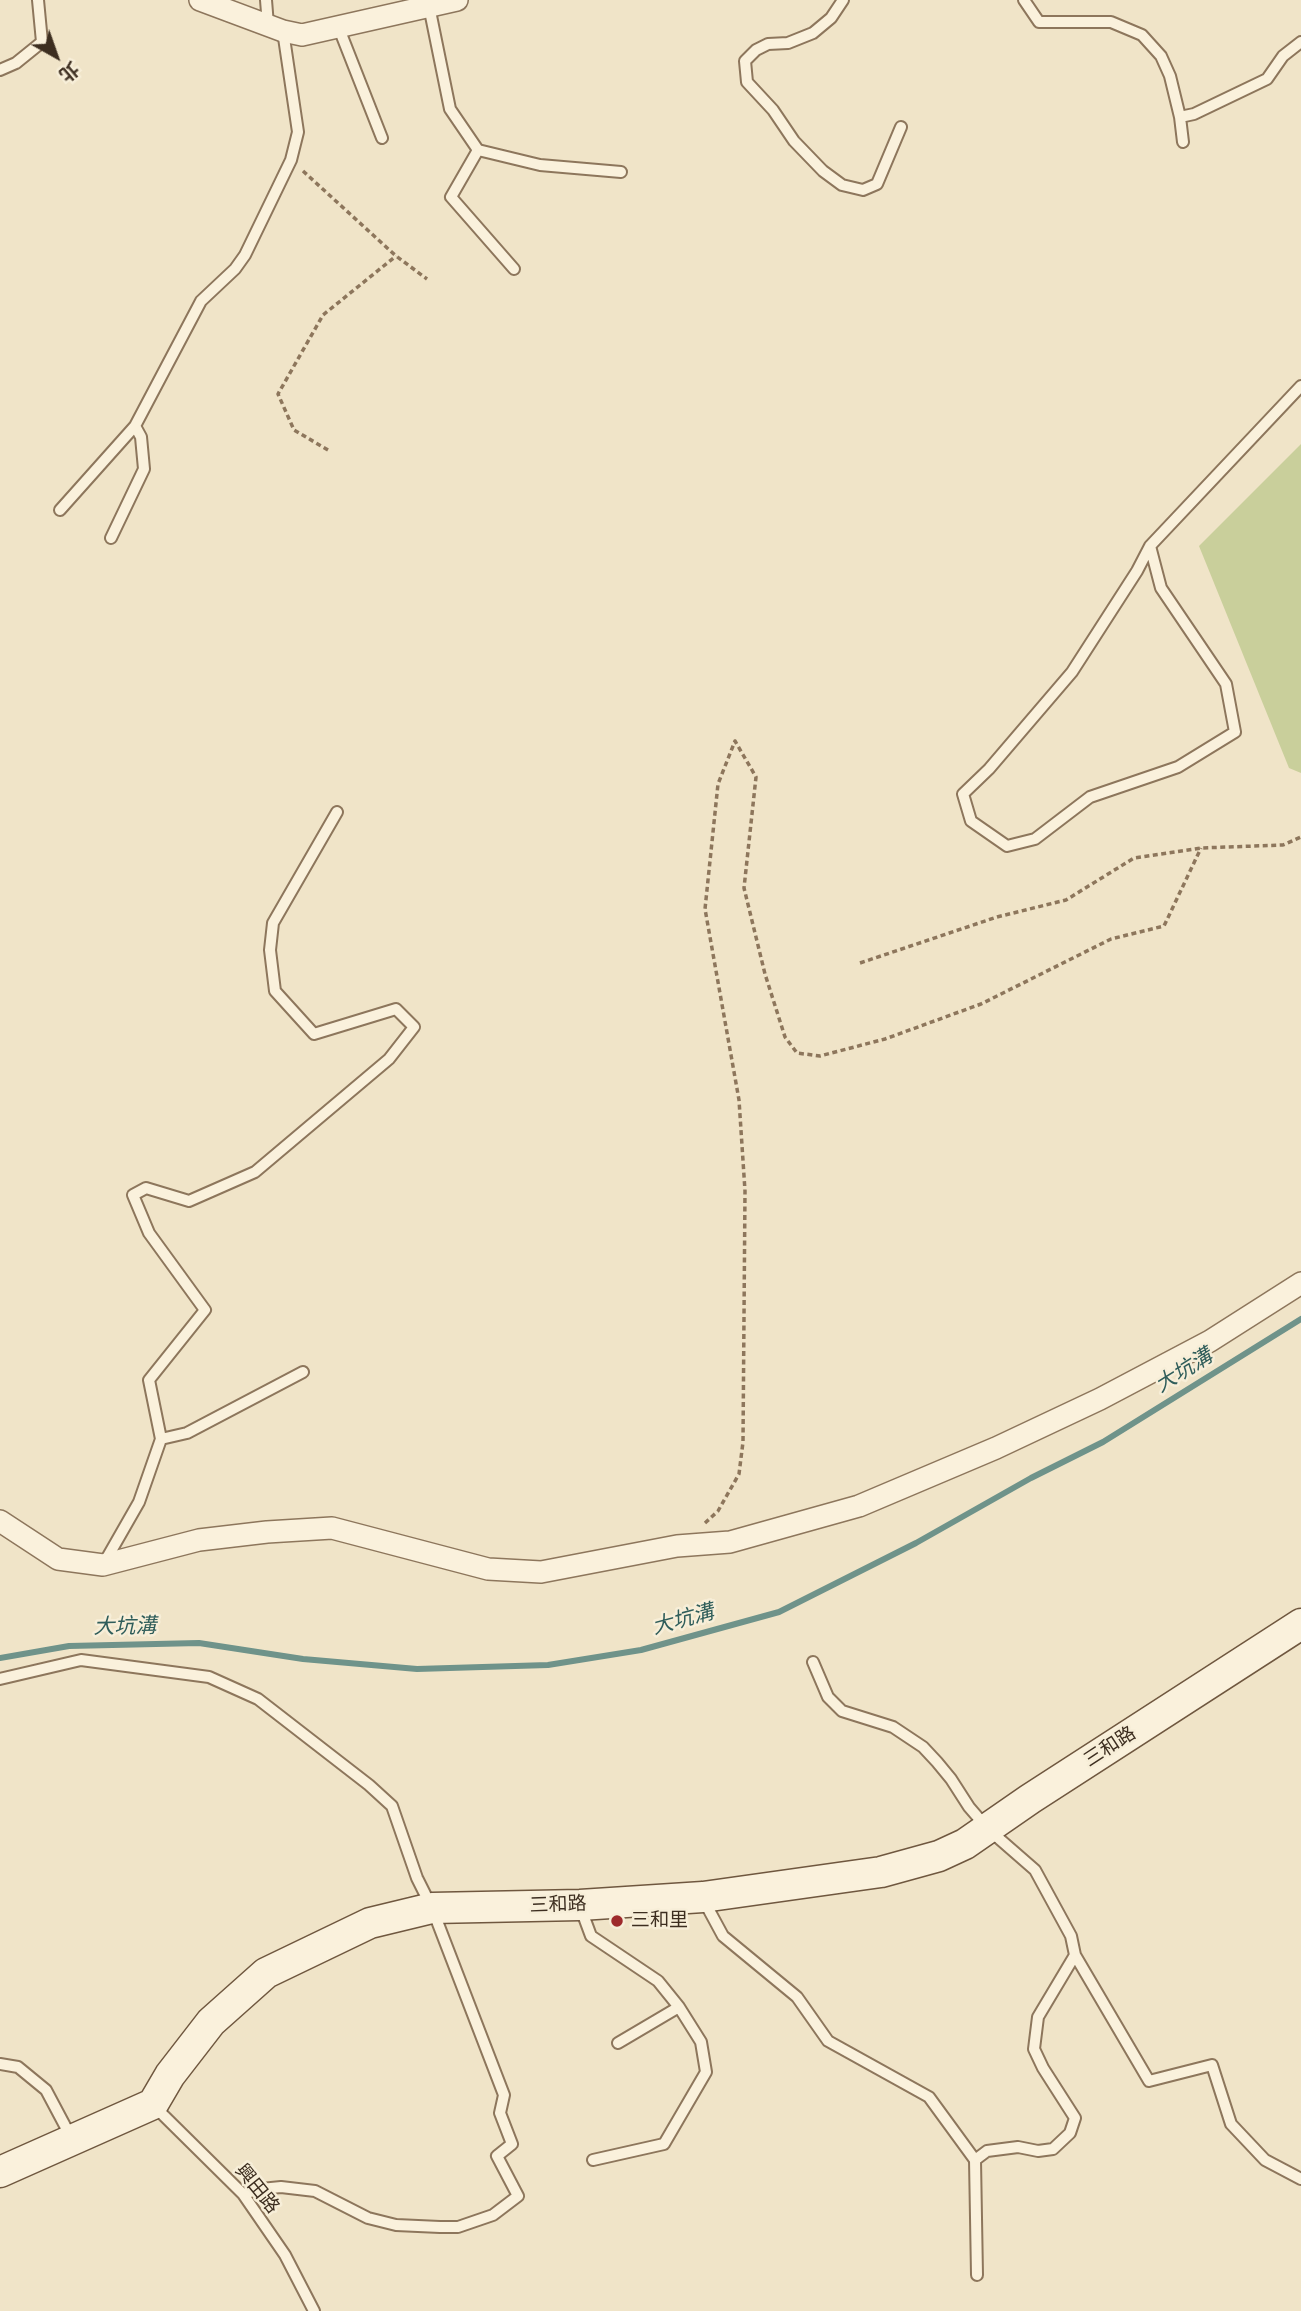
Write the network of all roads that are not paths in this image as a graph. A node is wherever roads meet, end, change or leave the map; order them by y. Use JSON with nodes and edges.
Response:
{"nodes":[{"id":1,"x":38,"y":0,"type":"edge"},
{"id":2,"x":200,"y":0,"type":"edge"},
{"id":3,"x":266,"y":0,"type":"edge"},
{"id":4,"x":457,"y":0,"type":"edge"},
{"id":5,"x":843,"y":0,"type":"edge"},
{"id":6,"x":1024,"y":0,"type":"edge"},
{"id":7,"x":429,"y":6,"type":"junction"},
{"id":8,"x":338,"y":26,"type":"junction"},
{"id":9,"x":275,"y":28,"type":"junction"},
{"id":10,"x":1301,"y":42,"type":"edge"},
{"id":11,"x":0,"y":70,"type":"edge"},
{"id":12,"x":1180,"y":117,"type":"junction"},
{"id":13,"x":901,"y":127,"type":"dead end"},
{"id":14,"x":382,"y":138,"type":"dead end"},
{"id":15,"x":1183,"y":142,"type":"dead end"},
{"id":16,"x":478,"y":150,"type":"junction"},
{"id":17,"x":621,"y":172,"type":"dead end"},
{"id":18,"x":514,"y":269,"type":"dead end"},
{"id":19,"x":1301,"y":386,"type":"edge"},
{"id":20,"x":135,"y":426,"type":"junction"},
{"id":21,"x":60,"y":510,"type":"dead end"},
{"id":22,"x":111,"y":538,"type":"dead end"},
{"id":23,"x":1150,"y":546,"type":"junction"},
{"id":24,"x":337,"y":812,"type":"dead end"},
{"id":25,"x":1301,"y":1283,"type":"edge"},
{"id":26,"x":303,"y":1372,"type":"dead end"},
{"id":27,"x":161,"y":1439,"type":"junction"},
{"id":28,"x":0,"y":1521,"type":"edge"},
{"id":29,"x":103,"y":1565,"type":"junction"},
{"id":30,"x":1301,"y":1624,"type":"edge"},
{"id":31,"x":813,"y":1662,"type":"dead end"},
{"id":32,"x":0,"y":1679,"type":"edge"},
{"id":33,"x":988,"y":1829,"type":"junction"},
{"id":34,"x":703,"y":1897,"type":"junction"},
{"id":35,"x":580,"y":1905,"type":"junction"},
{"id":36,"x":432,"y":1908,"type":"junction"},
{"id":37,"x":1075,"y":1955,"type":"junction"},
{"id":38,"x":679,"y":2007,"type":"junction"},
{"id":39,"x":618,"y":2043,"type":"dead end"},
{"id":40,"x":0,"y":2064,"type":"edge"},
{"id":41,"x":153,"y":2104,"type":"junction"},
{"id":42,"x":72,"y":2139,"type":"junction"},
{"id":43,"x":593,"y":2160,"type":"dead end"},
{"id":44,"x":975,"y":2160,"type":"junction"},
{"id":45,"x":0,"y":2172,"type":"edge"},
{"id":46,"x":1301,"y":2179,"type":"edge"},
{"id":47,"x":243,"y":2194,"type":"junction"},
{"id":48,"x":977,"y":2275,"type":"dead end"},
{"id":49,"x":313,"y":2311,"type":"edge"}],
"edges":[{"from":1,"to":11,"type":"lane"},
{"from":2,"to":9,"type":"street"},
{"from":3,"to":9,"type":"lane"},
{"from":4,"to":7,"type":"street"},
{"from":5,"to":13,"type":"lane"},
{"from":6,"to":12,"type":"lane"},
{"from":7,"to":8,"type":"street"},
{"from":7,"to":16,"type":"lane"},
{"from":8,"to":9,"type":"street"},
{"from":8,"to":14,"type":"lane"},
{"from":9,"to":20,"type":"lane"},
{"from":10,"to":12,"type":"lane"},
{"from":12,"to":15,"type":"lane"},
{"from":16,"to":17,"type":"lane"},
{"from":16,"to":18,"type":"lane"},
{"from":19,"to":23,"type":"lane"},
{"from":20,"to":21,"type":"lane"},
{"from":20,"to":22,"type":"lane"},
{"from":23,"to":23,"type":"lane"},
{"from":24,"to":27,"type":"lane"},
{"from":25,"to":29,"type":"street"},
{"from":26,"to":27,"type":"lane"},
{"from":27,"to":29,"type":"lane"},
{"from":28,"to":29,"type":"street"},
{"from":30,"to":33,"type":"main road","name":"三和路"},
{"from":31,"to":33,"type":"lane"},
{"from":32,"to":36,"type":"lane"},
{"from":33,"to":34,"type":"main road","name":"三和路"},
{"from":33,"to":37,"type":"lane"},
{"from":34,"to":35,"type":"main road","name":"三和路"},
{"from":34,"to":44,"type":"lane"},
{"from":35,"to":36,"type":"main road","name":"三和路"},
{"from":35,"to":38,"type":"lane"},
{"from":36,"to":41,"type":"main road","name":"三和路"},
{"from":36,"to":47,"type":"lane"},
{"from":37,"to":44,"type":"lane"},
{"from":37,"to":46,"type":"lane"},
{"from":38,"to":39,"type":"lane"},
{"from":38,"to":43,"type":"lane"},
{"from":40,"to":42,"type":"lane"},
{"from":41,"to":42,"type":"main road"},
{"from":41,"to":47,"type":"lane","name":"興田路"},
{"from":42,"to":45,"type":"main road"},
{"from":44,"to":48,"type":"lane"},
{"from":47,"to":49,"type":"lane","name":"興田路"}]}
